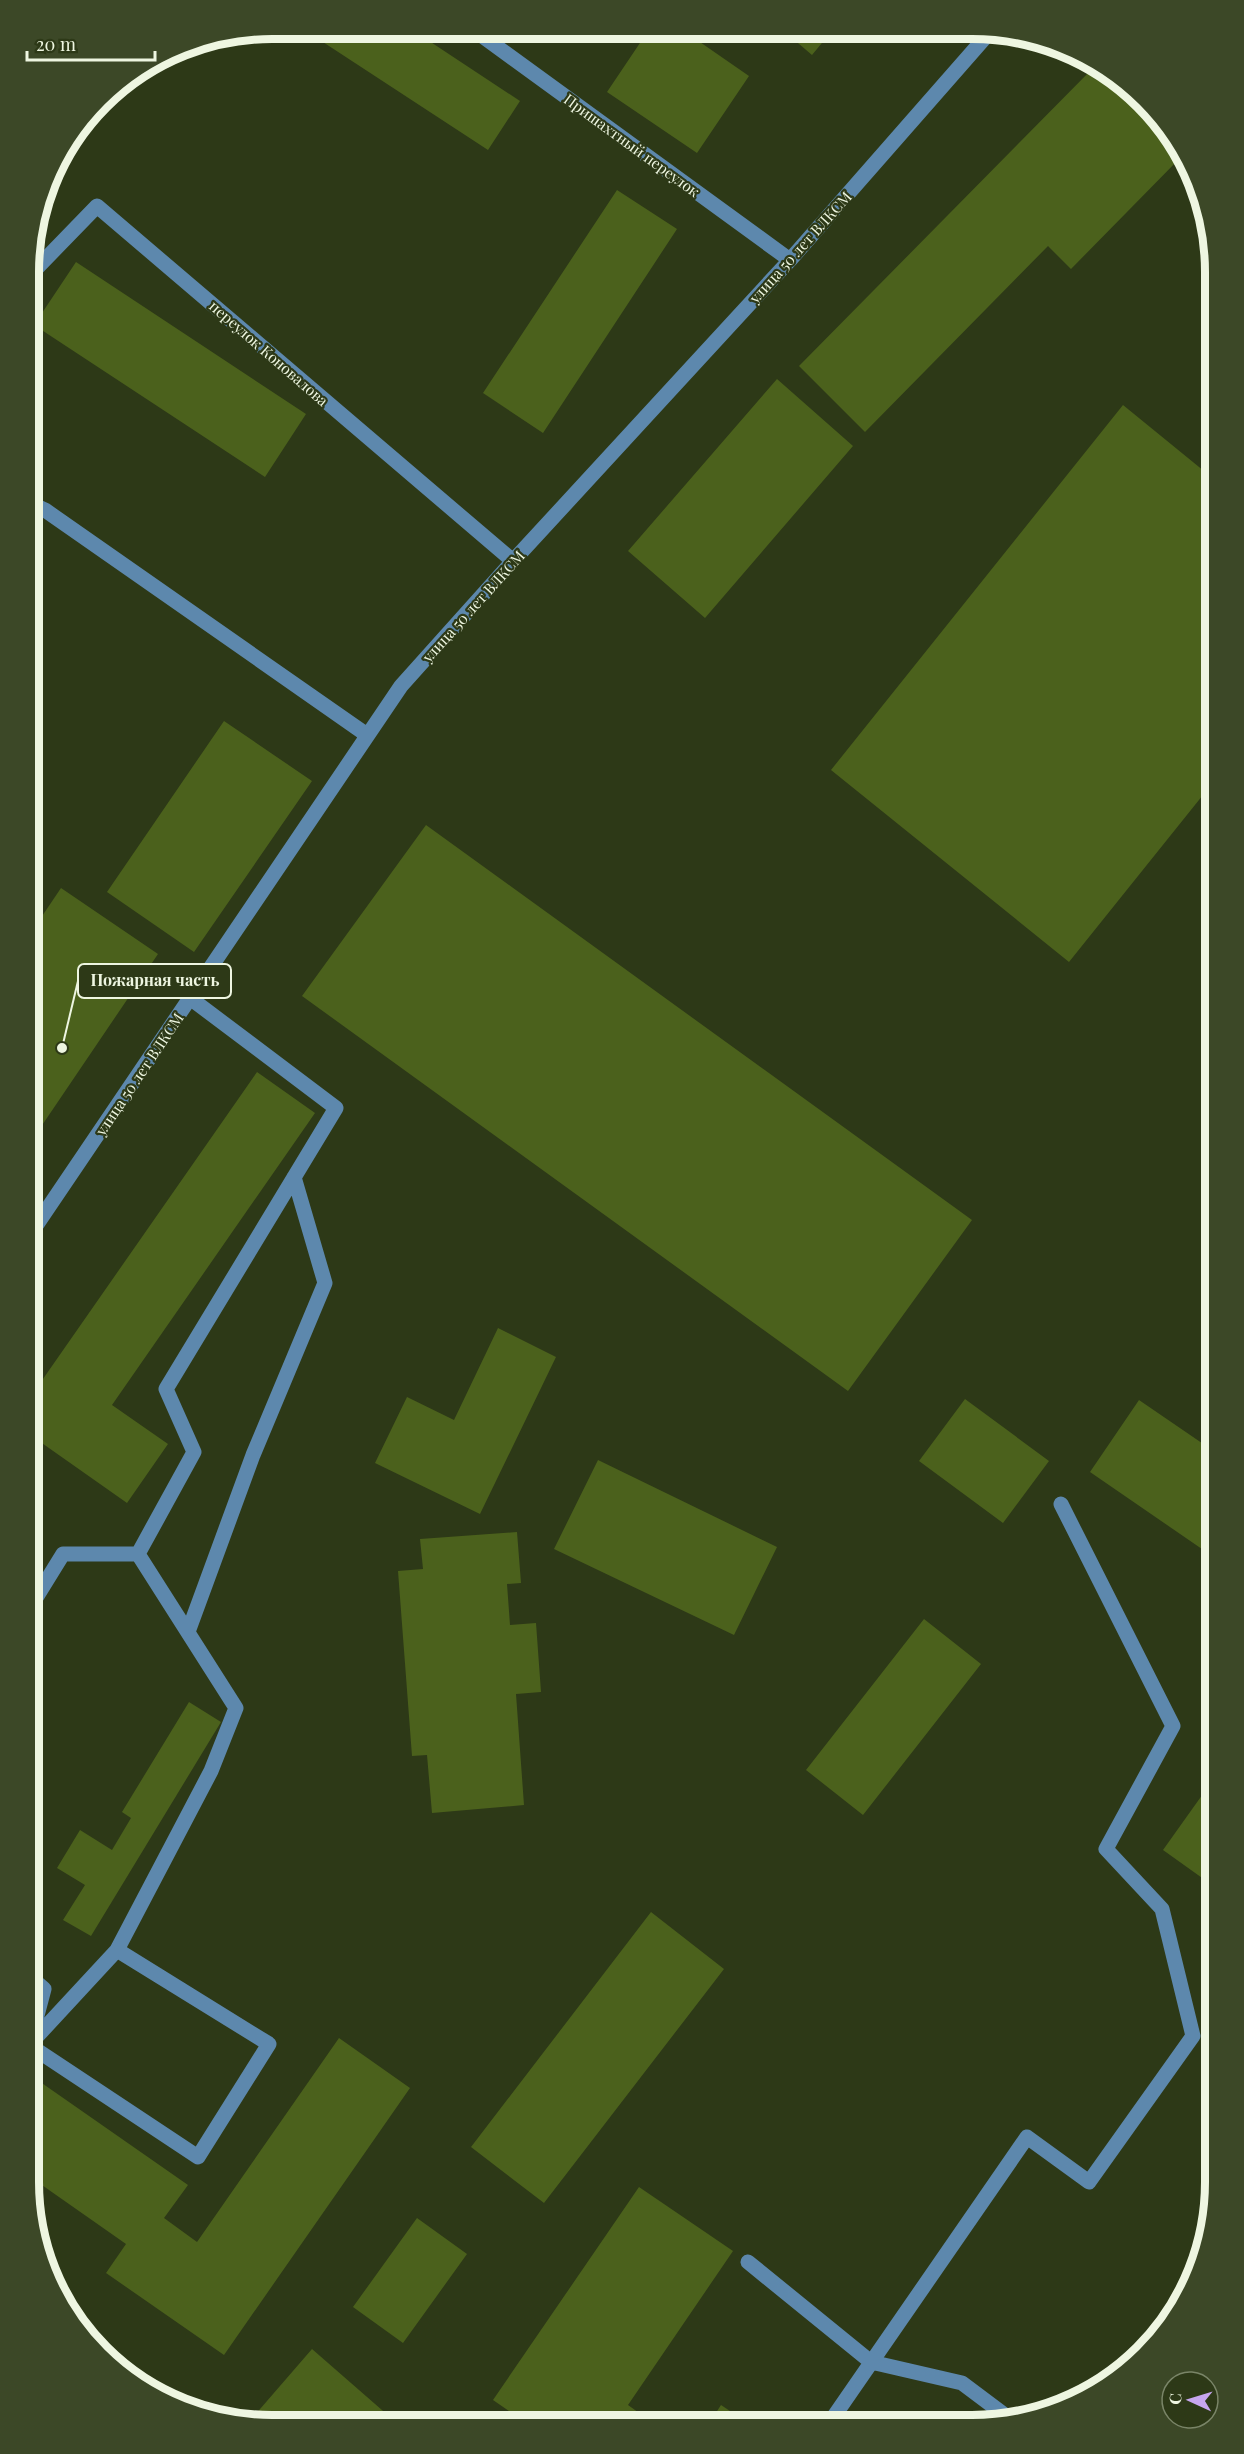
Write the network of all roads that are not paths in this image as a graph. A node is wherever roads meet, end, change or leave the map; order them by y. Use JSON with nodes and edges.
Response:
{"nodes":[{"id":1,"x":486,"y":39,"type":"edge"},
{"id":2,"x":984,"y":39,"type":"edge"},
{"id":3,"x":790,"y":260,"type":"junction"},
{"id":4,"x":39,"y":265,"type":"edge"},
{"id":5,"x":39,"y":507,"type":"edge"},
{"id":6,"x":513,"y":561,"type":"junction"},
{"id":7,"x":367,"y":735,"type":"junction"},
{"id":8,"x":190,"y":998,"type":"junction"},
{"id":9,"x":294,"y":1177,"type":"junction"},
{"id":10,"x":39,"y":1223,"type":"edge"},
{"id":11,"x":1061,"y":1504,"type":"dead end"},
{"id":12,"x":138,"y":1554,"type":"junction"},
{"id":13,"x":39,"y":1593,"type":"edge"},
{"id":14,"x":188,"y":1632,"type":"junction"},
{"id":15,"x":117,"y":1950,"type":"junction"},
{"id":16,"x":39,"y":1985,"type":"edge"},
{"id":17,"x":39,"y":2008,"type":"edge"},
{"id":18,"x":39,"y":2034,"type":"edge"},
{"id":19,"x":39,"y":2052,"type":"edge"},
{"id":20,"x":748,"y":2262,"type":"dead end"},
{"id":21,"x":871,"y":2362,"type":"junction"},
{"id":22,"x":1002,"y":2413,"type":"edge"},
{"id":23,"x":835,"y":2415,"type":"edge"}],
"edges":[{"from":1,"to":3,"type":"street","name":"Пришахтный переулок"},
{"from":2,"to":3,"type":"street","name":"улица 50 лет ВЛКСМ"},
{"from":3,"to":6,"type":"street","name":"улица 50 лет ВЛКСМ"},
{"from":4,"to":6,"type":"street","name":"переулок Коновалова"},
{"from":5,"to":7,"type":"street"},
{"from":6,"to":7,"type":"street","name":"улица 50 лет ВЛКСМ"},
{"from":7,"to":8,"type":"street","name":"улица 50 лет ВЛКСМ"},
{"from":8,"to":9,"type":"street"},
{"from":8,"to":10,"type":"street","name":"улица 50 лет ВЛКСМ"},
{"from":9,"to":12,"type":"street"},
{"from":9,"to":14,"type":"street"},
{"from":11,"to":21,"type":"street"},
{"from":12,"to":13,"type":"street"},
{"from":12,"to":14,"type":"street"},
{"from":14,"to":15,"type":"street"},
{"from":15,"to":18,"type":"street"},
{"from":15,"to":19,"type":"street"},
{"from":16,"to":17,"type":"street"},
{"from":20,"to":21,"type":"street"},
{"from":21,"to":22,"type":"street"},
{"from":21,"to":23,"type":"street"}]}
